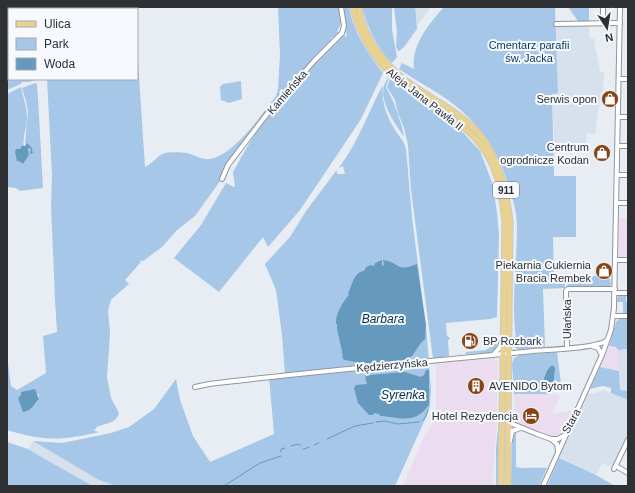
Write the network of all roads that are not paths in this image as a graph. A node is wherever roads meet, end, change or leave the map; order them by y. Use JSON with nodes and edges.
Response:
{"nodes":[{"id":1,"x":341,"y":7,"type":"edge"},
{"id":2,"x":353,"y":7,"type":"edge"},
{"id":3,"x":359,"y":7,"type":"edge"},
{"id":4,"x":603,"y":7,"type":"edge"},
{"id":5,"x":620,"y":7,"type":"edge"},
{"id":6,"x":603,"y":23,"type":"junction"},
{"id":7,"x":620,"y":23,"type":"junction"},
{"id":8,"x":556,"y":24,"type":"dead end"},
{"id":9,"x":382,"y":62,"type":"junction"},
{"id":10,"x":397,"y":77,"type":"junction"},
{"id":11,"x":620,"y":79,"type":"junction"},
{"id":12,"x":628,"y":79,"type":"edge"},
{"id":13,"x":619,"y":117,"type":"junction"},
{"id":14,"x":628,"y":117,"type":"edge"},
{"id":15,"x":618,"y":146,"type":"junction"},
{"id":16,"x":628,"y":146,"type":"edge"},
{"id":17,"x":618,"y":175,"type":"junction"},
{"id":18,"x":628,"y":175,"type":"edge"},
{"id":19,"x":222,"y":178,"type":"dead end"},
{"id":20,"x":617,"y":203,"type":"junction"},
{"id":21,"x":628,"y":203,"type":"edge"},
{"id":22,"x":616,"y":260,"type":"junction"},
{"id":23,"x":628,"y":260,"type":"edge"},
{"id":24,"x":615,"y":291,"type":"junction"},
{"id":25,"x":628,"y":293,"type":"edge"},
{"id":26,"x":613,"y":316,"type":"junction"},
{"id":27,"x":628,"y":316,"type":"edge"},
{"id":28,"x":608,"y":338,"type":"junction"},
{"id":29,"x":502,"y":340,"type":"junction"},
{"id":30,"x":509,"y":343,"type":"junction"},
{"id":31,"x":590,"y":346,"type":"junction"},
{"id":32,"x":567,"y":348,"type":"junction"},
{"id":33,"x":518,"y":353,"type":"junction"},
{"id":34,"x":502,"y":354,"type":"junction"},
{"id":35,"x":509,"y":354,"type":"junction"},
{"id":36,"x":493,"y":355,"type":"junction"},
{"id":37,"x":602,"y":355,"type":"junction"},
{"id":38,"x":502,"y":364,"type":"junction"},
{"id":39,"x":195,"y":387,"type":"dead end"},
{"id":40,"x":502,"y":403,"type":"junction"},
{"id":41,"x":508,"y":422,"type":"junction"},
{"id":42,"x":521,"y":428,"type":"junction"},
{"id":43,"x":565,"y":435,"type":"junction"},
{"id":44,"x":551,"y":439,"type":"junction"},
{"id":45,"x":628,"y":440,"type":"edge"},
{"id":46,"x":508,"y":448,"type":"junction"},
{"id":47,"x":558,"y":451,"type":"junction"},
{"id":48,"x":628,"y":472,"type":"edge"},
{"id":49,"x":501,"y":486,"type":"edge"},
{"id":50,"x":508,"y":486,"type":"edge"},
{"id":51,"x":543,"y":486,"type":"edge"}],
"edges":[{"from":1,"to":19,"type":"street","name":"Kamieńska"},
{"from":2,"to":9,"type":"main road","name":"Aleja Jana Pawła II","number":"911"},
{"from":3,"to":9,"type":"main road","name":"Aleja Jana Pawła II","number":"911"},
{"from":4,"to":6,"type":"street"},
{"from":5,"to":7,"type":"street","name":"Stara"},
{"from":6,"to":7,"type":"street"},
{"from":6,"to":8,"type":"street"},
{"from":7,"to":11,"type":"street","name":"Stara"},
{"from":9,"to":10,"type":"main road","name":"Aleja Jana Pawła II","number":"911"},
{"from":10,"to":29,"type":"main road","name":"Aleja Jana Pawła II","number":"911"},
{"from":10,"to":30,"type":"main road","name":"Aleja Jana Pawła II","number":"911"},
{"from":11,"to":12,"type":"street"},
{"from":11,"to":13,"type":"street","name":"Stara"},
{"from":13,"to":14,"type":"street"},
{"from":13,"to":15,"type":"street","name":"Stara"},
{"from":15,"to":16,"type":"street"},
{"from":15,"to":17,"type":"street","name":"Stara"},
{"from":17,"to":18,"type":"street"},
{"from":17,"to":20,"type":"street","name":"Stara"},
{"from":20,"to":21,"type":"street"},
{"from":20,"to":22,"type":"street","name":"Stara"},
{"from":22,"to":23,"type":"street"},
{"from":22,"to":24,"type":"street","name":"Stara"},
{"from":24,"to":25,"type":"street"},
{"from":24,"to":26,"type":"street","name":"Stara"},
{"from":24,"to":32,"type":"street","name":"Ułańska"},
{"from":26,"to":27,"type":"street"},
{"from":26,"to":28,"type":"street","name":"Stara"},
{"from":28,"to":31,"type":"street","name":"Kędzierzyńska"},
{"from":28,"to":37,"type":"street","name":"Stara"},
{"from":29,"to":34,"type":"main road","name":"Aleja Jana Pawła II","number":"911"},
{"from":29,"to":36,"type":"street"},
{"from":30,"to":33,"type":"street"},
{"from":30,"to":35,"type":"main road","name":"Aleja Jana Pawła II","number":"911"},
{"from":31,"to":32,"type":"street","name":"Kędzierzyńska"},
{"from":31,"to":37,"type":"street"},
{"from":32,"to":33,"type":"street","name":"Kędzierzyńska"},
{"from":33,"to":35,"type":"street","name":"Kędzierzyńska"},
{"from":34,"to":35,"type":"street","name":"Kędzierzyńska"},
{"from":34,"to":36,"type":"street","name":"Kędzierzyńska"},
{"from":34,"to":38,"type":"main road","name":"Aleja Jana Pawła II","number":"911"},
{"from":35,"to":41,"type":"main road","name":"Aleja Jana Pawła II","number":"911"},
{"from":36,"to":38,"type":"street"},
{"from":36,"to":39,"type":"street","name":"Kędzierzyńska"},
{"from":37,"to":43,"type":"street","name":"Stara"},
{"from":38,"to":40,"type":"main road","name":"Aleja Jana Pawła II","number":"911"},
{"from":40,"to":41,"type":"street"},
{"from":40,"to":49,"type":"main road","number":"911"},
{"from":41,"to":42,"type":"street","name":"Stara"},
{"from":41,"to":46,"type":"main road","number":"911"},
{"from":42,"to":44,"type":"street","name":"Stara"},
{"from":42,"to":46,"type":"street"},
{"from":43,"to":44,"type":"street","name":"Stara"},
{"from":43,"to":47,"type":"street"},
{"from":44,"to":47,"type":"street"},
{"from":45,"to":48,"type":"street"},
{"from":46,"to":50,"type":"main road","number":"911"},
{"from":47,"to":51,"type":"street"}]}
